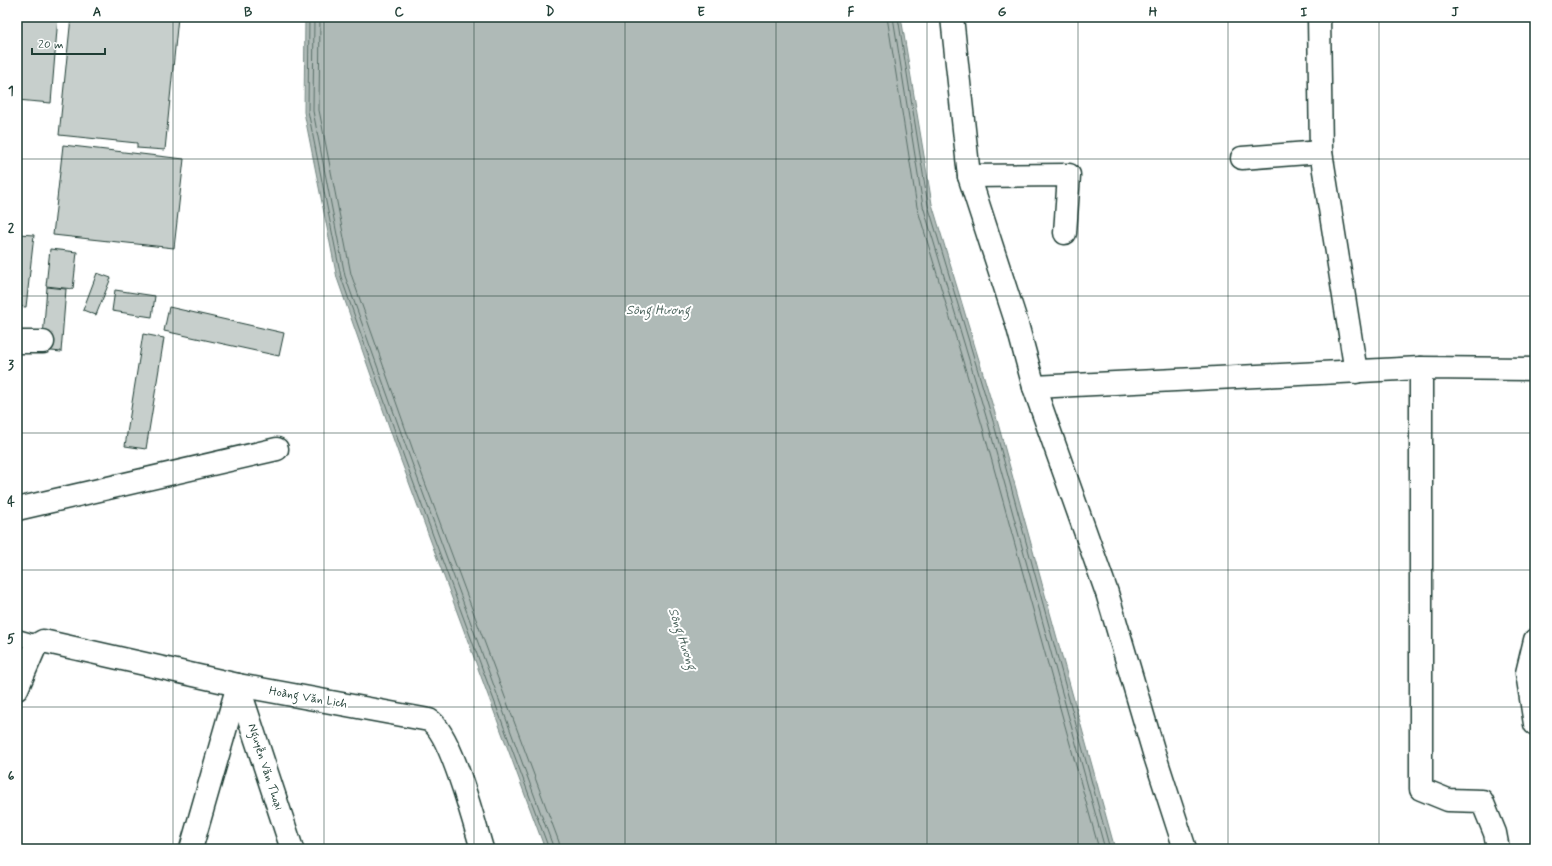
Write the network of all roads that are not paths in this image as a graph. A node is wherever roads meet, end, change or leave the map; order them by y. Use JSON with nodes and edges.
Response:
{"nodes":[{"id":1,"x":952,"y":17,"type":"edge"},
{"id":2,"x":1319,"y":17,"type":"edge"},
{"id":3,"x":1321,"y":152,"type":"junction"},
{"id":4,"x":1242,"y":158,"type":"dead end"},
{"id":5,"x":969,"y":176,"type":"junction"},
{"id":6,"x":1065,"y":233,"type":"dead end"},
{"id":7,"x":17,"y":342,"type":"edge"},
{"id":8,"x":43,"y":342,"type":"dead end"},
{"id":9,"x":1421,"y":368,"type":"junction"},
{"id":10,"x":1356,"y":372,"type":"junction"},
{"id":11,"x":1535,"y":373,"type":"edge"},
{"id":12,"x":1034,"y":387,"type":"junction"},
{"id":13,"x":277,"y":449,"type":"dead end"},
{"id":14,"x":17,"y":509,"type":"edge"},
{"id":15,"x":17,"y":637,"type":"edge"},
{"id":16,"x":1535,"y":640,"type":"edge"},
{"id":17,"x":44,"y":643,"type":"junction"},
{"id":18,"x":238,"y":685,"type":"junction"},
{"id":19,"x":17,"y":689,"type":"edge"},
{"id":20,"x":1535,"y":724,"type":"edge"},
{"id":21,"x":191,"y":849,"type":"edge"},
{"id":22,"x":292,"y":849,"type":"edge"},
{"id":23,"x":482,"y":849,"type":"edge"},
{"id":24,"x":1185,"y":849,"type":"edge"},
{"id":25,"x":1498,"y":849,"type":"edge"}],
"edges":[{"from":1,"to":5,"type":"street"},
{"from":2,"to":3,"type":"street"},
{"from":3,"to":4,"type":"street"},
{"from":3,"to":10,"type":"street"},
{"from":5,"to":6,"type":"street"},
{"from":5,"to":12,"type":"street"},
{"from":7,"to":8,"type":"street"},
{"from":9,"to":10,"type":"street"},
{"from":9,"to":11,"type":"street"},
{"from":9,"to":25,"type":"street"},
{"from":10,"to":12,"type":"street"},
{"from":12,"to":24,"type":"street"},
{"from":13,"to":14,"type":"street"},
{"from":15,"to":17,"type":"lane"},
{"from":16,"to":20,"type":"street"},
{"from":17,"to":18,"type":"street","name":"Hoàng Văn Lịch"},
{"from":17,"to":19,"type":"street"},
{"from":18,"to":21,"type":"street"},
{"from":18,"to":22,"type":"street","name":"Nguyễn Văn Thoại"},
{"from":18,"to":23,"type":"street","name":"Hoàng Văn Lịch"}]}
